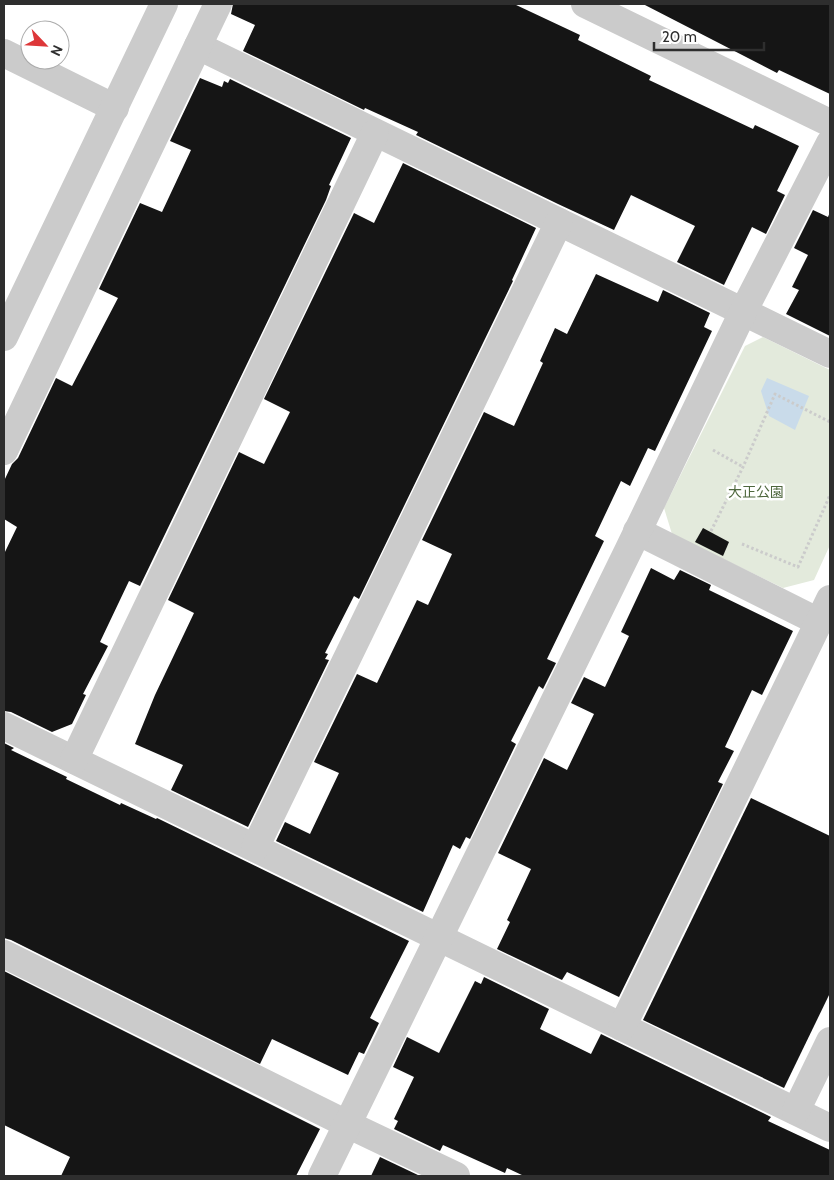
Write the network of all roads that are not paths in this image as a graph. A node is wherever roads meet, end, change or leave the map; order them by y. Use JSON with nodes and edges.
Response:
{"nodes":[{"id":1,"x":164,"y":4,"type":"edge"},
{"id":2,"x":218,"y":4,"type":"edge"},
{"id":3,"x":585,"y":4,"type":"edge"},
{"id":4,"x":198,"y":46,"type":"junction"},
{"id":5,"x":4,"y":53,"type":"edge"},
{"id":6,"x":115,"y":108,"type":"junction"},
{"id":7,"x":830,"y":123,"type":"edge"},
{"id":8,"x":376,"y":133,"type":"junction"},
{"id":9,"x":830,"y":143,"type":"edge"},
{"id":10,"x":559,"y":222,"type":"junction"},
{"id":11,"x":743,"y":312,"type":"junction"},
{"id":12,"x":4,"y":337,"type":"edge"},
{"id":13,"x":830,"y":354,"type":"edge"},
{"id":14,"x":4,"y":451,"type":"edge"},
{"id":15,"x":637,"y":531,"type":"junction"},
{"id":16,"x":825,"y":610,"type":"edge"},
{"id":17,"x":4,"y":726,"type":"edge"},
{"id":18,"x":74,"y":760,"type":"junction"},
{"id":19,"x":255,"y":848,"type":"junction"},
{"id":20,"x":439,"y":937,"type":"junction"},
{"id":21,"x":4,"y":954,"type":"edge"},
{"id":22,"x":622,"y":1026,"type":"junction"},
{"id":23,"x":830,"y":1041,"type":"edge"},
{"id":24,"x":796,"y":1111,"type":"junction"},
{"id":25,"x":347,"y":1124,"type":"junction"},
{"id":26,"x":830,"y":1128,"type":"edge"},
{"id":27,"x":322,"y":1176,"type":"edge"},
{"id":28,"x":456,"y":1176,"type":"edge"}],
"edges":[{"from":1,"to":6,"type":"street"},
{"from":2,"to":4,"type":"street"},
{"from":3,"to":7,"type":"street"},
{"from":4,"to":8,"type":"street"},
{"from":4,"to":14,"type":"street"},
{"from":5,"to":6,"type":"street"},
{"from":6,"to":12,"type":"street"},
{"from":8,"to":10,"type":"street"},
{"from":8,"to":18,"type":"street"},
{"from":9,"to":11,"type":"street"},
{"from":10,"to":11,"type":"street"},
{"from":10,"to":19,"type":"street"},
{"from":11,"to":13,"type":"street"},
{"from":11,"to":15,"type":"street"},
{"from":15,"to":16,"type":"street"},
{"from":15,"to":20,"type":"street"},
{"from":16,"to":22,"type":"street"},
{"from":17,"to":18,"type":"street"},
{"from":18,"to":19,"type":"street"},
{"from":19,"to":20,"type":"street"},
{"from":20,"to":22,"type":"street"},
{"from":20,"to":25,"type":"street"},
{"from":21,"to":25,"type":"street"},
{"from":22,"to":24,"type":"street"},
{"from":23,"to":24,"type":"street"},
{"from":24,"to":26,"type":"street"},
{"from":25,"to":27,"type":"street"},
{"from":25,"to":28,"type":"street"}]}
